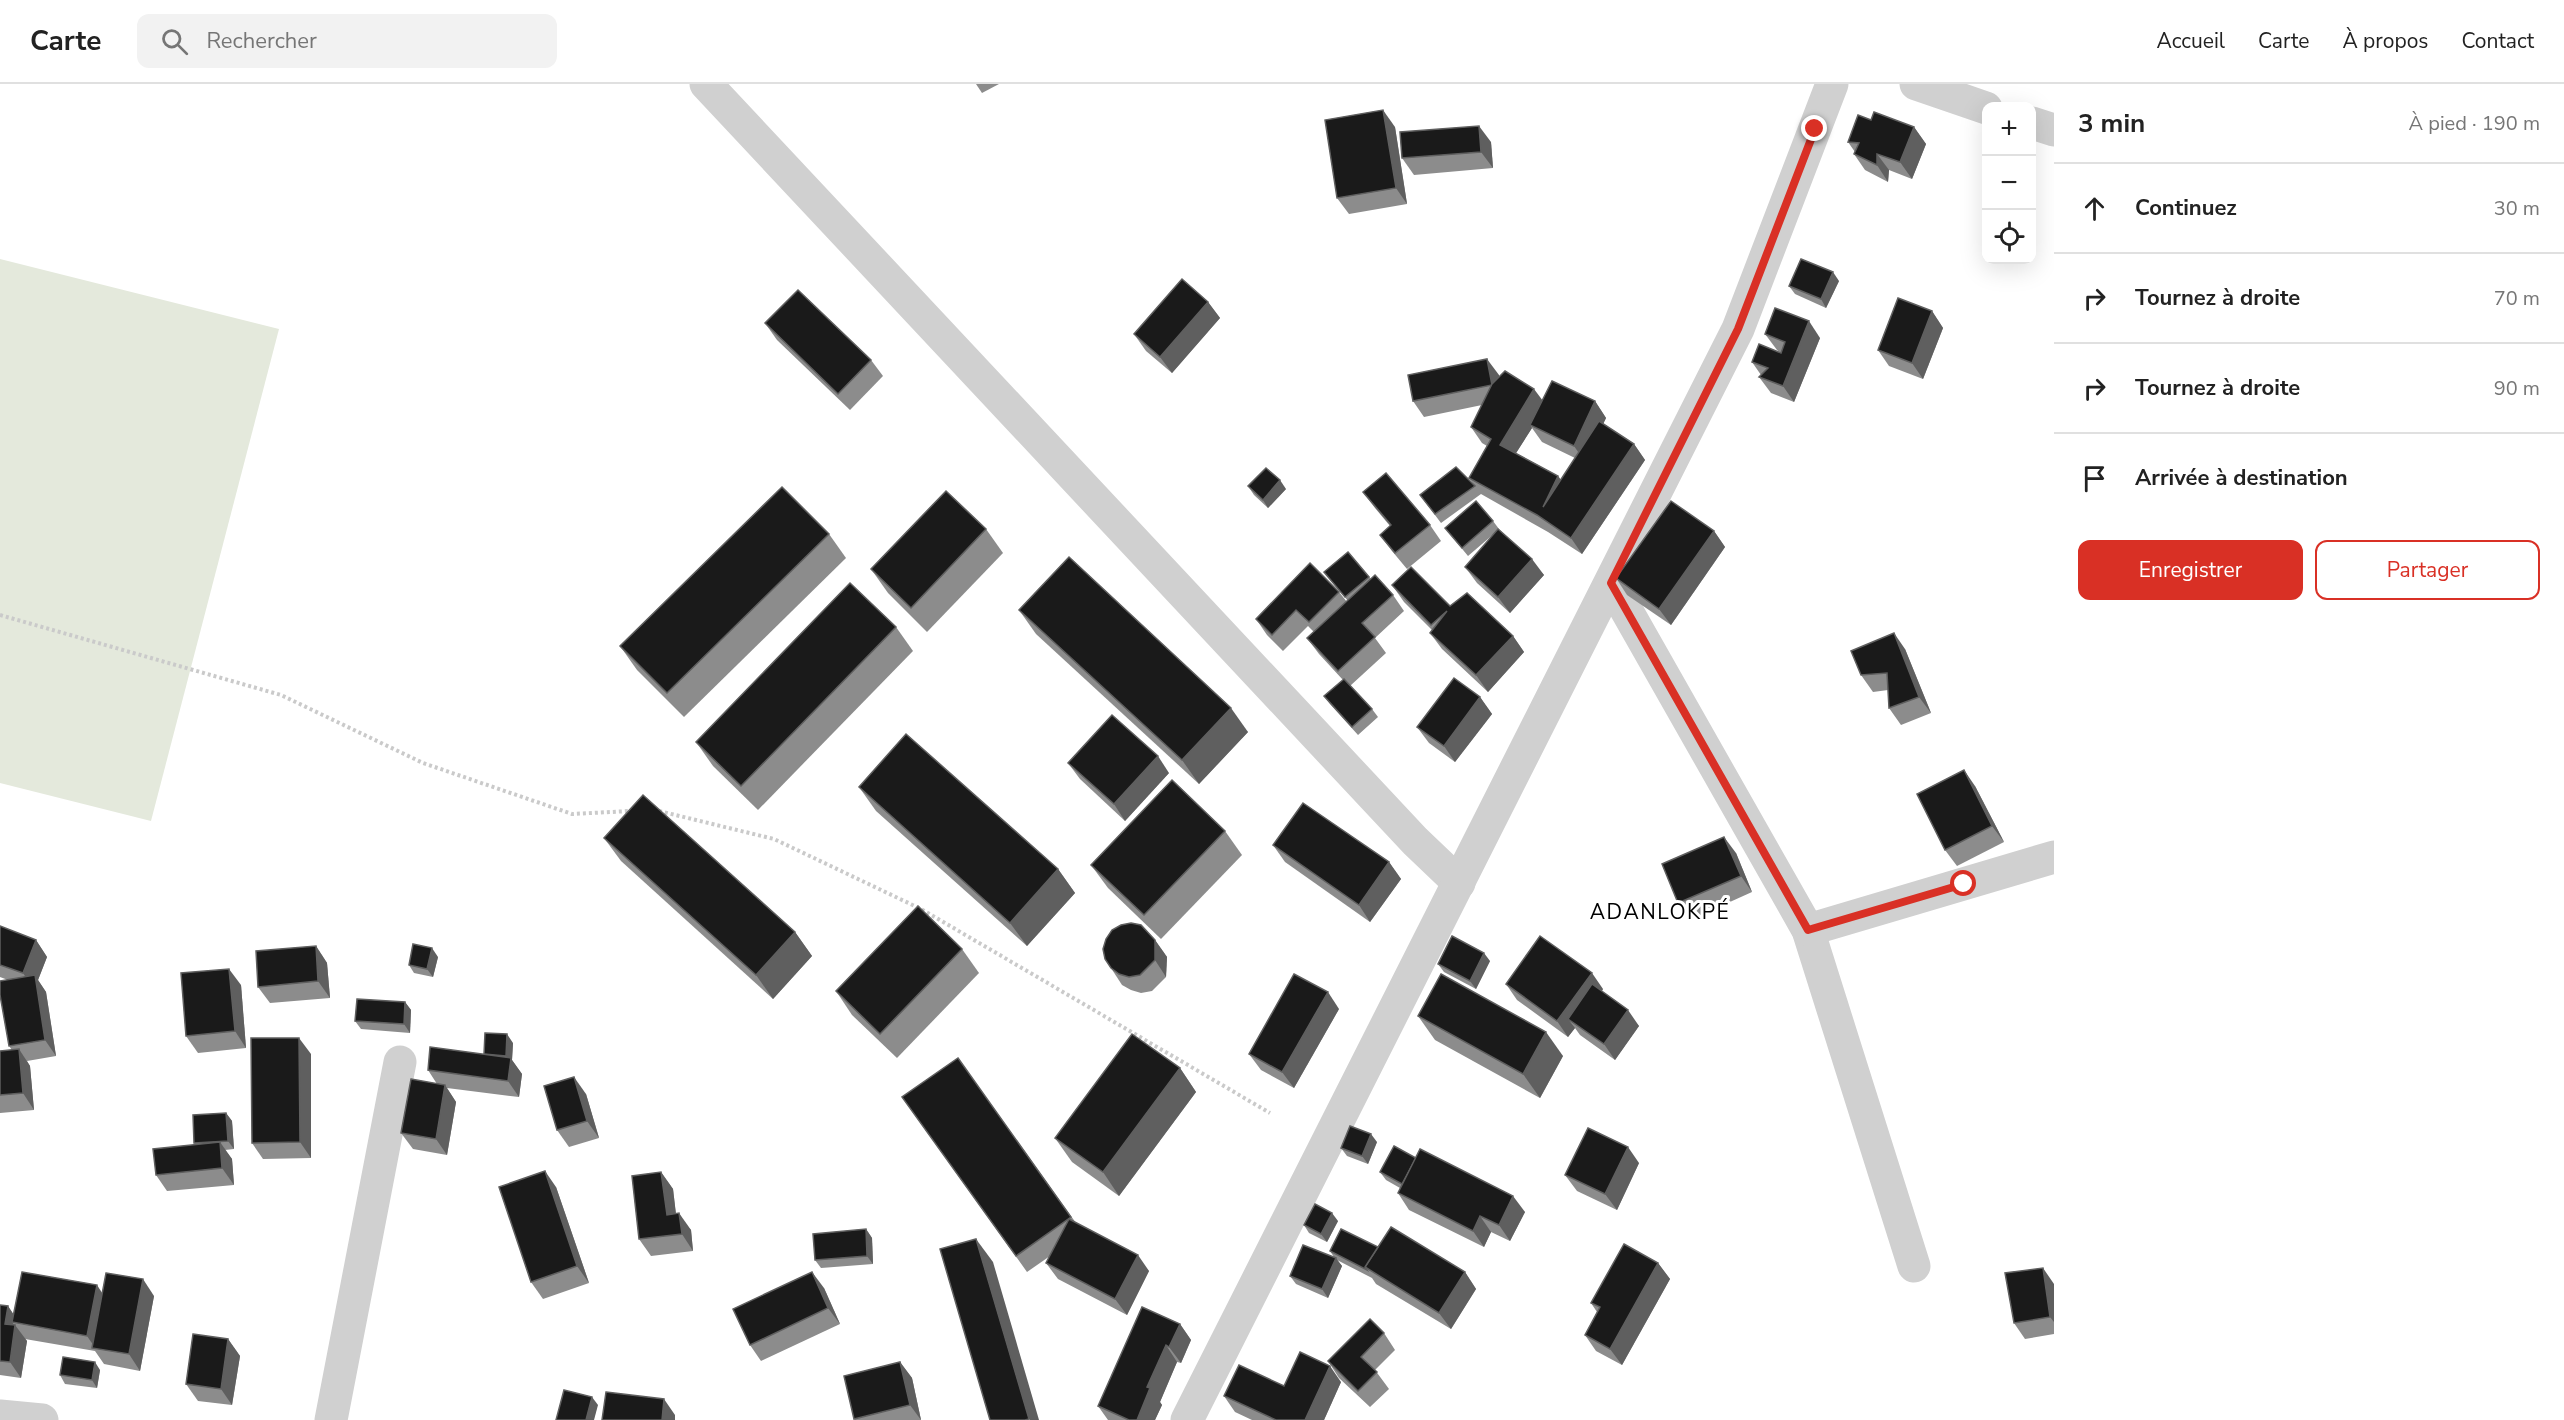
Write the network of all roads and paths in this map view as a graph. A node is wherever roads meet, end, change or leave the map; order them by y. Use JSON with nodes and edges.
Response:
{"nodes":[{"id":1,"x":706,"y":84,"type":"edge"},
{"id":2,"x":1832,"y":84,"type":"edge"},
{"id":3,"x":1916,"y":84,"type":"edge"},
{"id":4,"x":1982,"y":107,"type":"edge"},
{"id":5,"x":2036,"y":125,"type":"edge"},
{"id":6,"x":2054,"y":130,"type":"edge"},
{"id":7,"x":1611,"y":583,"type":"junction"},
{"id":8,"x":0,"y":615,"type":"edge"},
{"id":9,"x":655,"y":810,"type":"edge"},
{"id":10,"x":632,"y":811,"type":"edge"},
{"id":11,"x":2054,"y":857,"type":"edge"},
{"id":12,"x":1460,"y":883,"type":"junction"},
{"id":13,"x":1808,"y":930,"type":"junction"},
{"id":14,"x":400,"y":1062,"type":"dead end"},
{"id":15,"x":1270,"y":1113,"type":"dead end"},
{"id":16,"x":1914,"y":1266,"type":"dead end"},
{"id":17,"x":0,"y":1416,"type":"edge"},
{"id":18,"x":42,"y":1420,"type":"edge"},
{"id":19,"x":331,"y":1420,"type":"edge"},
{"id":20,"x":1187,"y":1420,"type":"edge"}],
"edges":[{"from":1,"to":12,"type":"street"},
{"from":2,"to":7,"type":"street"},
{"from":3,"to":4,"type":"street"},
{"from":5,"to":6,"type":"street"},
{"from":7,"to":12,"type":"street"},
{"from":7,"to":13,"type":"street"},
{"from":8,"to":10,"type":"path"},
{"from":9,"to":15,"type":"path"},
{"from":11,"to":13,"type":"street"},
{"from":12,"to":20,"type":"street"},
{"from":13,"to":16,"type":"street"},
{"from":14,"to":19,"type":"street"},
{"from":17,"to":18,"type":"street"}]}
